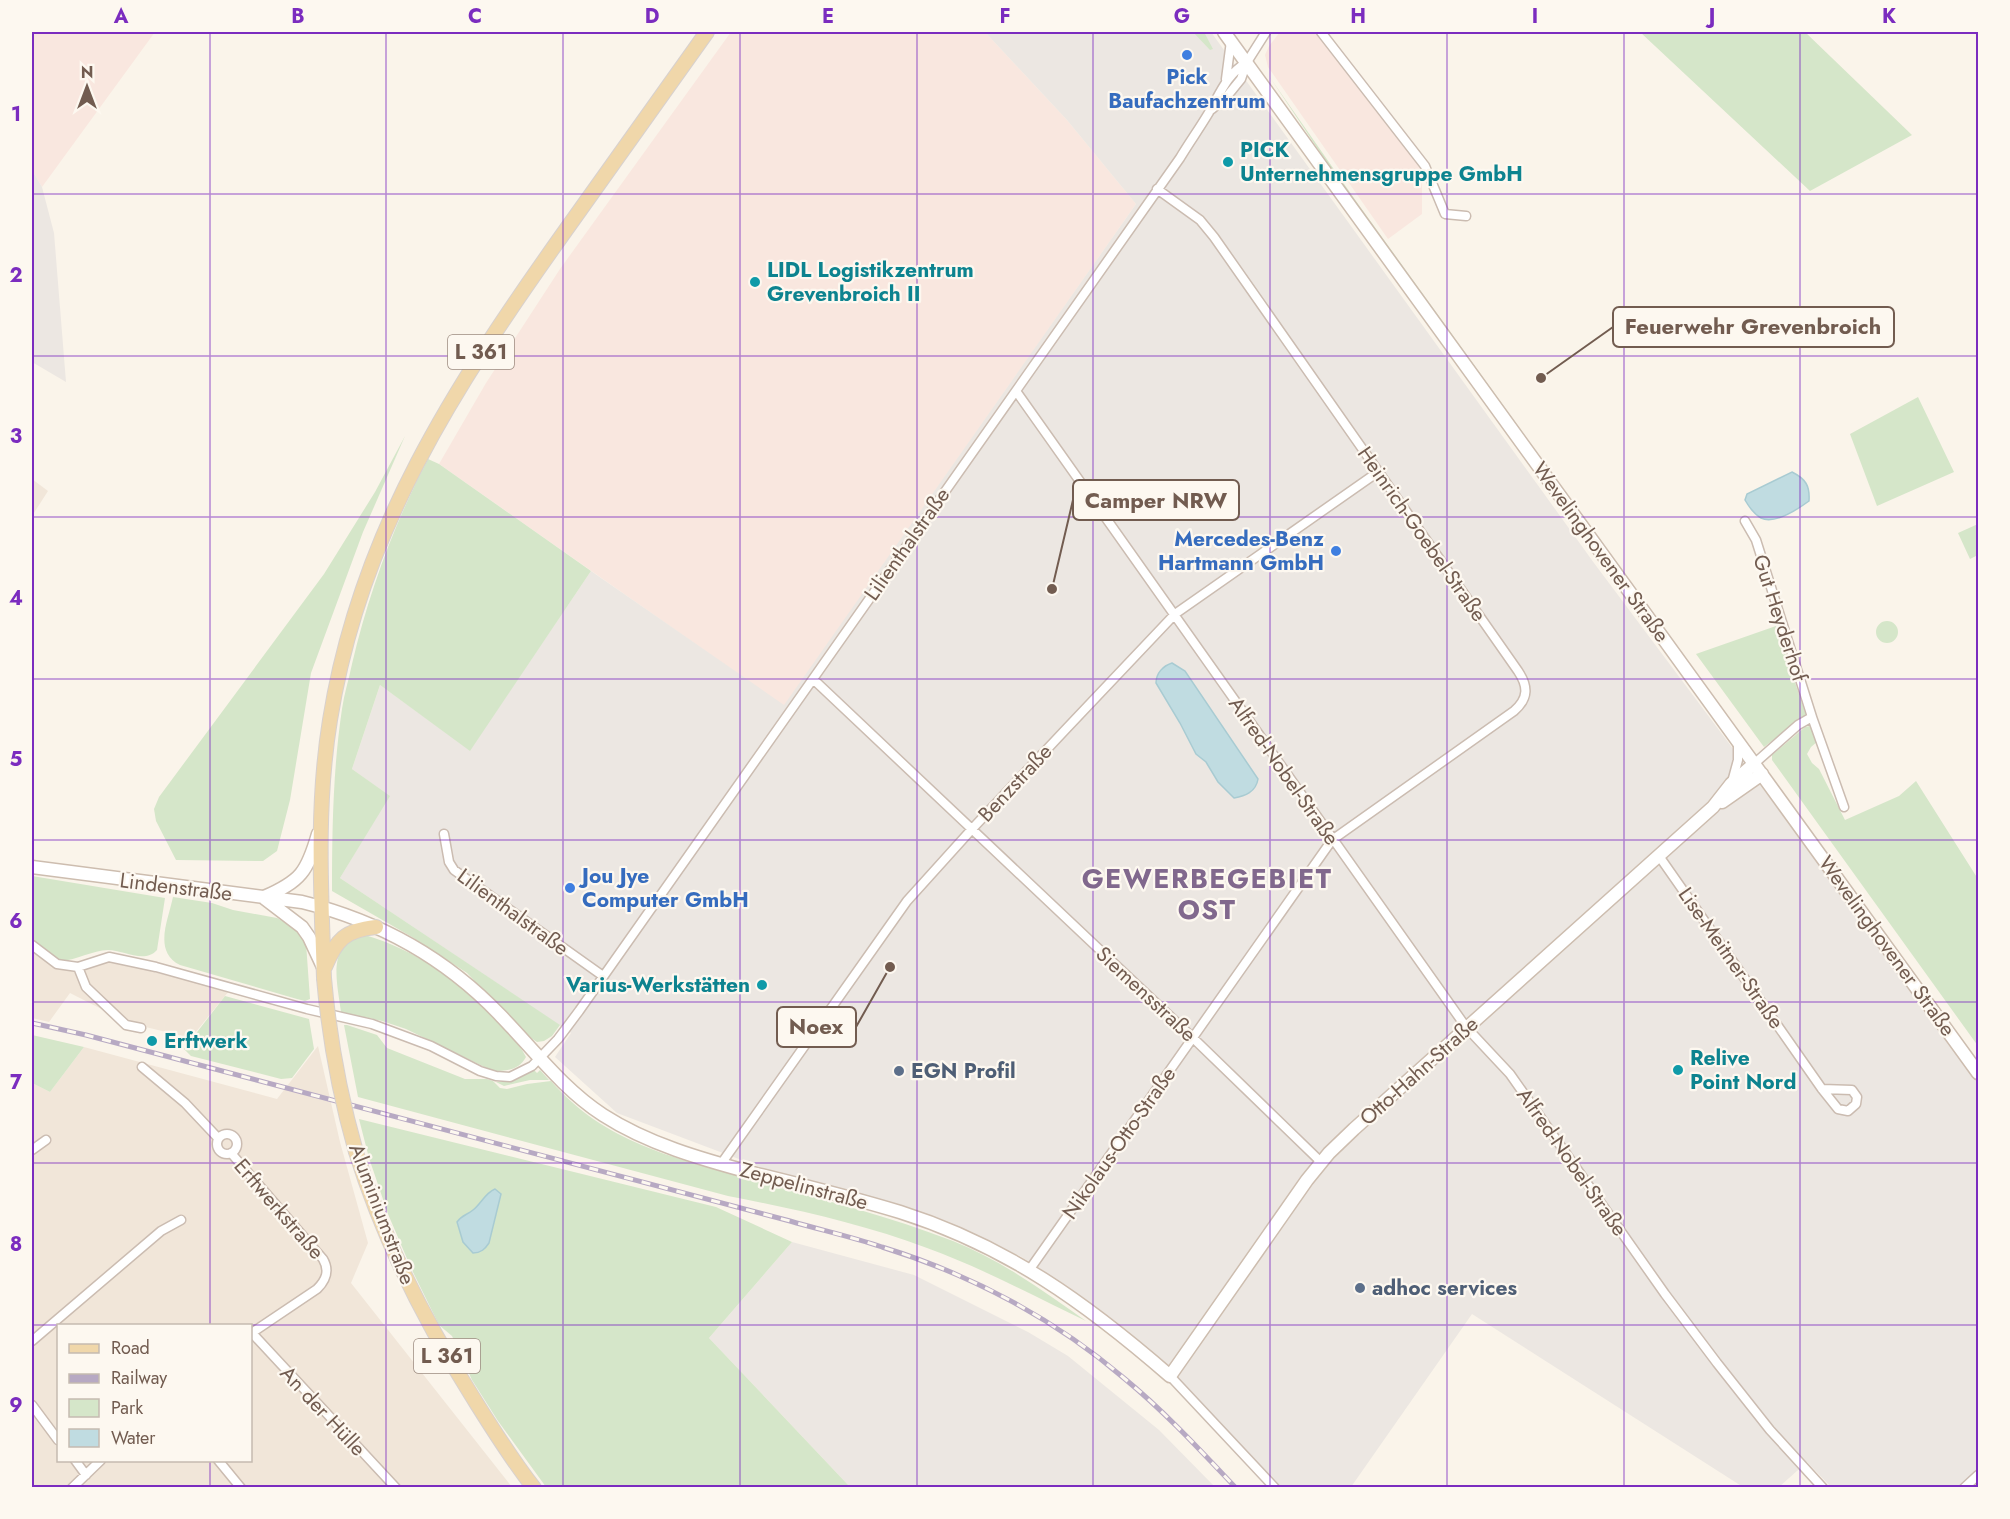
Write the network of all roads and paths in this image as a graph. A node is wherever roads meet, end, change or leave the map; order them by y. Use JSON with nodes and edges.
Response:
{"nodes":[{"id":1,"x":707,"y":32,"type":"edge"},
{"id":2,"x":1266,"y":32,"type":"edge"},
{"id":3,"x":1321,"y":32,"type":"edge"},
{"id":4,"x":1227,"y":36,"type":"edge"},
{"id":5,"x":1247,"y":62,"type":"junction"},
{"id":6,"x":1225,"y":82,"type":"junction"},
{"id":7,"x":1210,"y":111,"type":"junction"},
{"id":8,"x":1157,"y":189,"type":"junction"},
{"id":9,"x":1466,"y":216,"type":"dead end"},
{"id":10,"x":1016,"y":391,"type":"junction"},
{"id":11,"x":1378,"y":472,"type":"junction"},
{"id":12,"x":1745,"y":521,"type":"dead end"},
{"id":13,"x":1175,"y":614,"type":"junction"},
{"id":14,"x":813,"y":679,"type":"junction"},
{"id":15,"x":1812,"y":717,"type":"junction"},
{"id":16,"x":1737,"y":739,"type":"junction"},
{"id":17,"x":1759,"y":768,"type":"junction"},
{"id":18,"x":1731,"y":784,"type":"junction"},
{"id":19,"x":1713,"y":807,"type":"junction"},
{"id":20,"x":1844,"y":807,"type":"dead end"},
{"id":21,"x":320,"y":826,"type":"junction"},
{"id":22,"x":972,"y":829,"type":"junction"},
{"id":23,"x":444,"y":834,"type":"dead end"},
{"id":24,"x":1332,"y":840,"type":"junction"},
{"id":25,"x":1659,"y":856,"type":"junction"},
{"id":26,"x":32,"y":867,"type":"edge"},
{"id":27,"x":263,"y":897,"type":"junction"},
{"id":28,"x":321,"y":907,"type":"junction"},
{"id":29,"x":376,"y":927,"type":"junction"},
{"id":30,"x":32,"y":945,"type":"edge"},
{"id":31,"x":78,"y":967,"type":"junction"},
{"id":32,"x":324,"y":973,"type":"junction"},
{"id":33,"x":603,"y":976,"type":"junction"},
{"id":34,"x":1466,"y":1027,"type":"junction"},
{"id":35,"x":141,"y":1028,"type":"dead end"},
{"id":36,"x":1192,"y":1037,"type":"junction"},
{"id":37,"x":540,"y":1059,"type":"junction"},
{"id":38,"x":142,"y":1067,"type":"dead end"},
{"id":39,"x":1978,"y":1073,"type":"edge"},
{"id":40,"x":1822,"y":1089,"type":"dead end"},
{"id":41,"x":218,"y":1138,"type":"junction"},
{"id":42,"x":46,"y":1140,"type":"dead end"},
{"id":43,"x":32,"y":1150,"type":"edge"},
{"id":44,"x":231,"y":1153,"type":"junction"},
{"id":45,"x":1321,"y":1162,"type":"junction"},
{"id":46,"x":721,"y":1164,"type":"junction"},
{"id":47,"x":181,"y":1220,"type":"dead end"},
{"id":48,"x":1030,"y":1269,"type":"junction"},
{"id":49,"x":252,"y":1333,"type":"edge"},
{"id":50,"x":252,"y":1335,"type":"edge"},
{"id":51,"x":32,"y":1341,"type":"edge"},
{"id":52,"x":1170,"y":1376,"type":"junction"},
{"id":53,"x":32,"y":1405,"type":"edge"},
{"id":54,"x":57,"y":1439,"type":"edge"},
{"id":55,"x":75,"y":1462,"type":"edge"},
{"id":56,"x":100,"y":1462,"type":"edge"},
{"id":57,"x":220,"y":1462,"type":"edge"},
{"id":58,"x":1978,"y":1475,"type":"edge"},
{"id":59,"x":84,"y":1481,"type":"edge"},
{"id":60,"x":72,"y":1488,"type":"edge"},
{"id":61,"x":241,"y":1488,"type":"edge"},
{"id":62,"x":396,"y":1488,"type":"edge"},
{"id":63,"x":534,"y":1488,"type":"edge"},
{"id":64,"x":1275,"y":1488,"type":"edge"},
{"id":65,"x":1823,"y":1488,"type":"edge"},
{"id":66,"x":1964,"y":1488,"type":"edge"}],
"edges":[{"from":1,"to":21,"type":"main road","number":"L 361"},
{"from":2,"to":5,"type":"street","name":"Lilienthalstraße"},
{"from":3,"to":9,"type":"street"},
{"from":4,"to":5,"type":"street","name":"Wevelinghovener Straße"},
{"from":4,"to":6,"type":"street","name":"Lilienthalstraße"},
{"from":5,"to":6,"type":"street","name":"Lilienthalstraße"},
{"from":5,"to":7,"type":"street","name":"Lilienthalstraße"},
{"from":5,"to":16,"type":"street","name":"Wevelinghovener Straße"},
{"from":6,"to":7,"type":"street","name":"Lilienthalstraße"},
{"from":7,"to":8,"type":"street","name":"Lilienthalstraße"},
{"from":8,"to":10,"type":"street","name":"Lilienthalstraße"},
{"from":8,"to":11,"type":"street","name":"Heinrich-Goebel-Straße"},
{"from":10,"to":13,"type":"street","name":"Alfred-Nobel-Straße"},
{"from":10,"to":14,"type":"street","name":"Lilienthalstraße"},
{"from":11,"to":13,"type":"street","name":"Benzstraße"},
{"from":11,"to":24,"type":"street","name":"Heinrich-Goebel-Straße"},
{"from":12,"to":15,"type":"street","name":"Gut Heyderhof"},
{"from":13,"to":22,"type":"street","name":"Benzstraße"},
{"from":13,"to":24,"type":"street","name":"Alfred-Nobel-Straße"},
{"from":14,"to":22,"type":"street","name":"Siemensstraße"},
{"from":14,"to":33,"type":"street","name":"Lilienthalstraße"},
{"from":15,"to":17,"type":"street"},
{"from":15,"to":20,"type":"street","name":"Gut Heyderhof"},
{"from":16,"to":17,"type":"street","name":"Wevelinghovener Straße"},
{"from":16,"to":18,"type":"street","name":"Otto-Hahn-Straße"},
{"from":17,"to":18,"type":"street","name":"Otto-Hahn-Straße"},
{"from":17,"to":19,"type":"street","name":"Otto-Hahn-Straße"},
{"from":17,"to":39,"type":"street","name":"Wevelinghovener Straße"},
{"from":18,"to":19,"type":"street","name":"Otto-Hahn-Straße"},
{"from":19,"to":25,"type":"street","name":"Otto-Hahn-Straße"},
{"from":21,"to":27,"type":"street"},
{"from":21,"to":28,"type":"main road","number":"L 361"},
{"from":22,"to":36,"type":"street","name":"Siemensstraße"},
{"from":22,"to":46,"type":"street","name":"Benzstraße"},
{"from":23,"to":33,"type":"street","name":"Lilienthalstraße"},
{"from":24,"to":34,"type":"street","name":"Alfred-Nobel-Straße"},
{"from":24,"to":36,"type":"street","name":"Nikolaus-Otto-Straße"},
{"from":25,"to":34,"type":"street","name":"Otto-Hahn-Straße"},
{"from":25,"to":40,"type":"street","name":"Lise-Meitner-Straße"},
{"from":26,"to":27,"type":"street","name":"Lindenstraße"},
{"from":27,"to":28,"type":"street","name":"Lindenstraße"},
{"from":27,"to":32,"type":"street"},
{"from":28,"to":29,"type":"street","name":"Zeppelinstraße"},
{"from":28,"to":32,"type":"main road","name":"Aluminiumstraße","number":"L 361"},
{"from":29,"to":32,"type":"main road"},
{"from":29,"to":37,"type":"street","name":"Zeppelinstraße"},
{"from":30,"to":31,"type":"street"},
{"from":31,"to":35,"type":"street"},
{"from":31,"to":37,"type":"street","name":"Lilienthalstraße"},
{"from":32,"to":63,"type":"main road","name":"Aluminiumstraße","number":"L 361","bridge":true},
{"from":33,"to":37,"type":"street","name":"Lilienthalstraße"},
{"from":34,"to":45,"type":"street","name":"Otto-Hahn-Straße"},
{"from":34,"to":65,"type":"street","name":"Alfred-Nobel-Straße"},
{"from":36,"to":45,"type":"street","name":"Siemensstraße"},
{"from":36,"to":48,"type":"street","name":"Nikolaus-Otto-Straße"},
{"from":37,"to":46,"type":"street","name":"Zeppelinstraße"},
{"from":38,"to":41,"type":"street","name":"Erftwerkstraße"},
{"from":41,"to":44,"type":"street","name":"Erftwerkstraße"},
{"from":41,"to":44,"type":"street","name":"Erftwerkstraße"},
{"from":42,"to":43,"type":"street"},
{"from":44,"to":49,"type":"street","name":"Erftwerkstraße"},
{"from":45,"to":52,"type":"street","name":"Otto-Hahn-Straße"},
{"from":46,"to":48,"type":"street","name":"Zeppelinstraße"},
{"from":47,"to":51,"type":"street"},
{"from":48,"to":52,"type":"street","name":"Zeppelinstraße"},
{"from":50,"to":62,"type":"street","name":"An der Hülle"},
{"from":52,"to":64,"type":"street","name":"Zeppelinstraße"},
{"from":53,"to":54,"type":"street"},
{"from":55,"to":59,"type":"street"},
{"from":56,"to":59,"type":"street"},
{"from":57,"to":61,"type":"street"},
{"from":58,"to":66,"type":"street"},
{"from":59,"to":60,"type":"street"}]}
